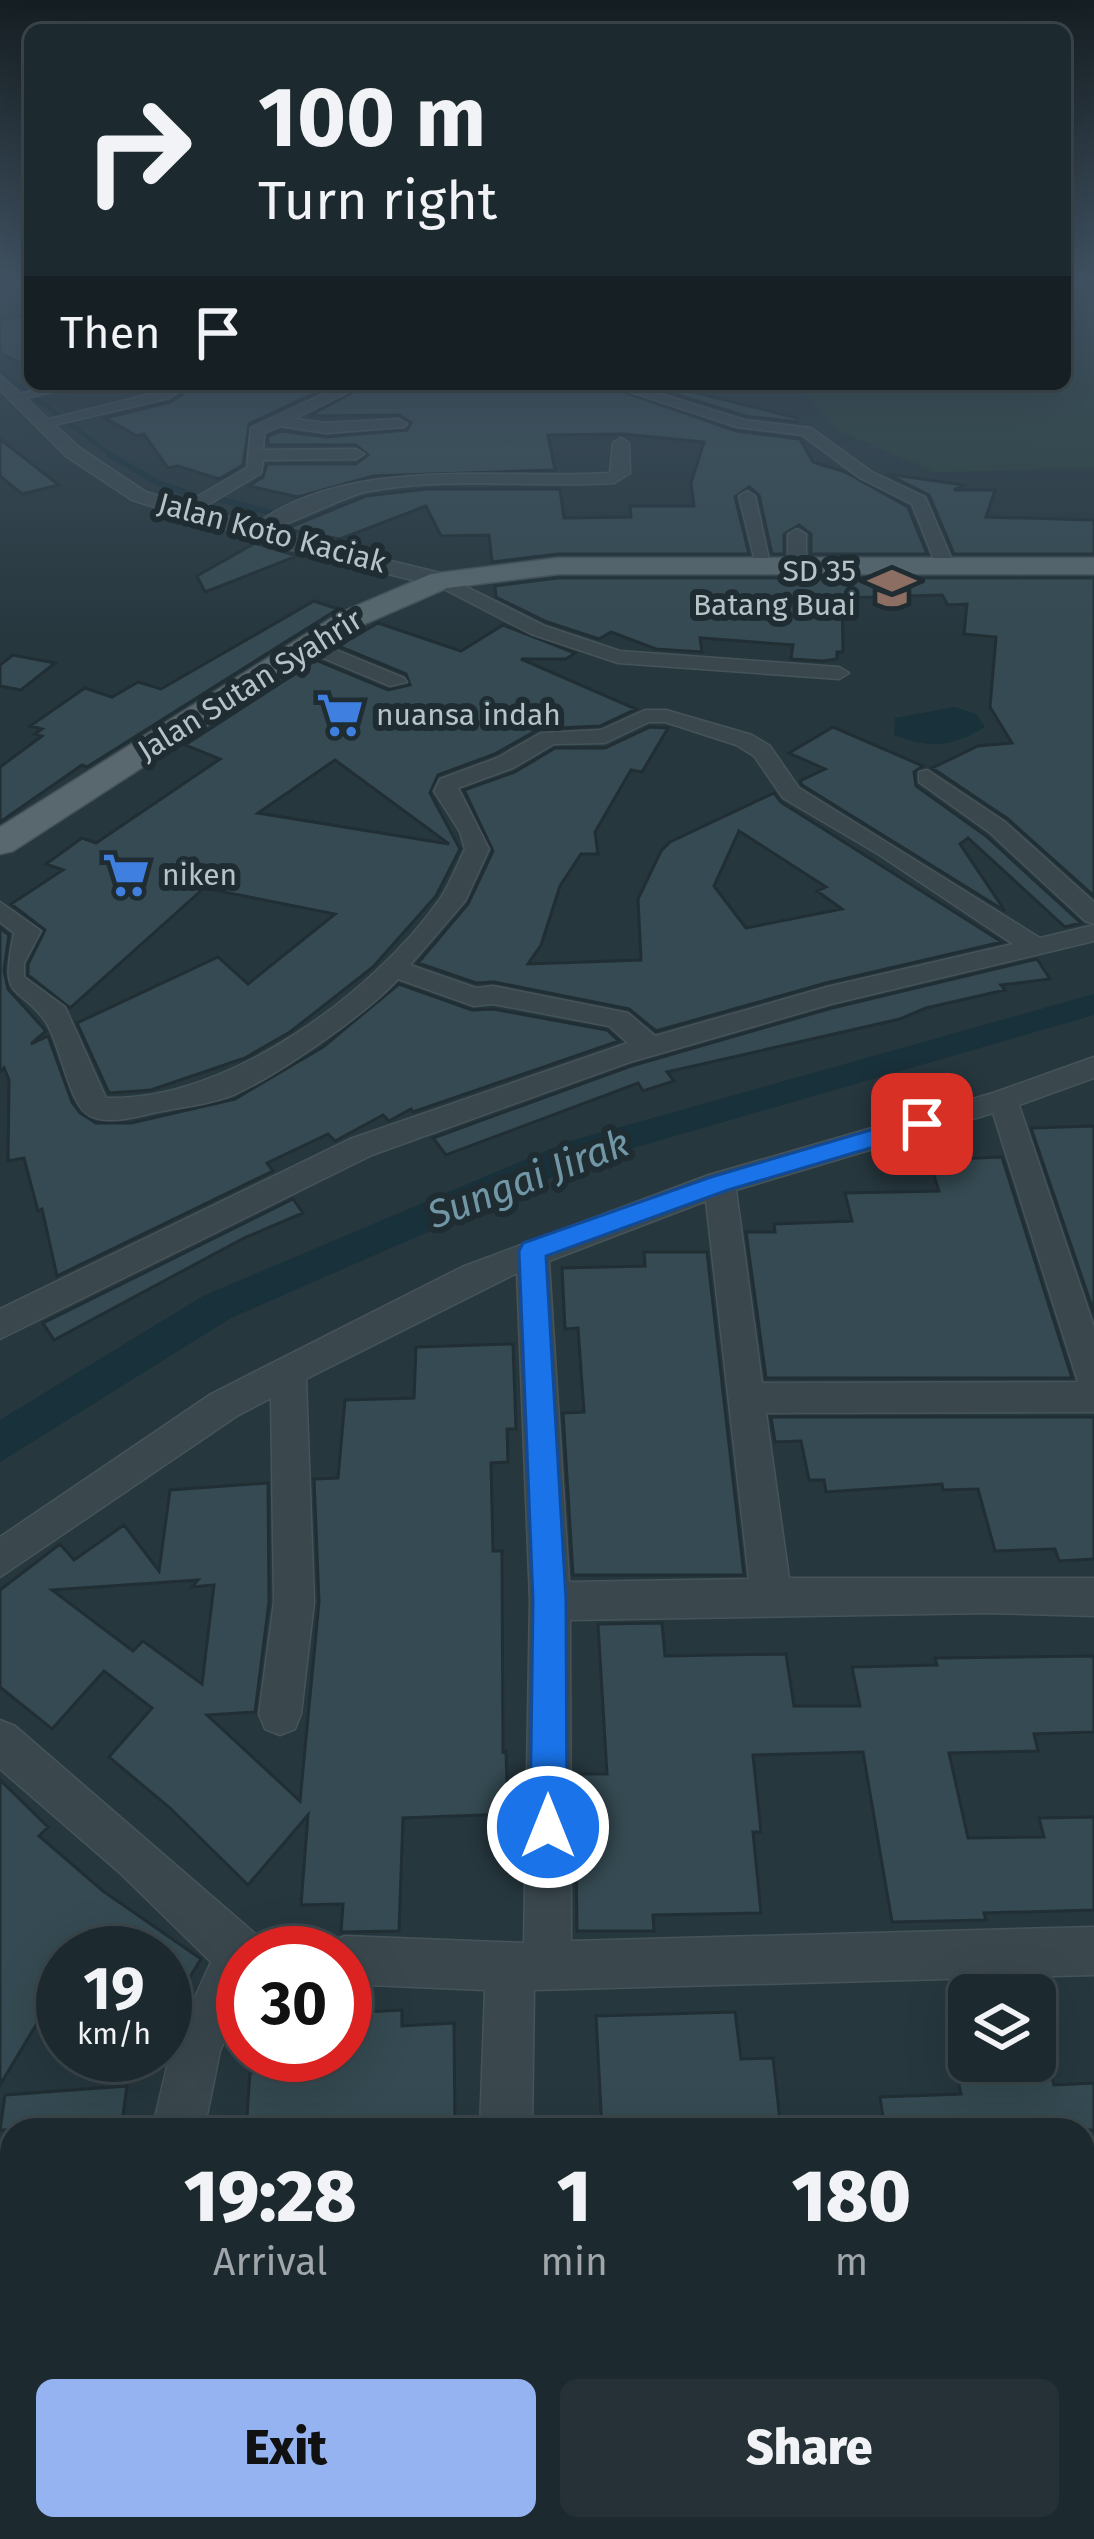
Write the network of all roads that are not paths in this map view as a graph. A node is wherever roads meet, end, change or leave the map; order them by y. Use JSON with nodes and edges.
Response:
{"nodes":[{"id":1,"x":30,"y":400,"type":"edge"},
{"id":2,"x":142,"y":400,"type":"edge"},
{"id":3,"x":322,"y":400,"type":"edge"},
{"id":4,"x":665,"y":400,"type":"edge"},
{"id":5,"x":278,"y":421,"type":"junction"},
{"id":6,"x":45,"y":423,"type":"junction"},
{"id":7,"x":403,"y":424,"type":"dead end"},
{"id":8,"x":621,"y":443,"type":"dead end"},
{"id":9,"x":356,"y":454,"type":"dead end"},
{"id":10,"x":256,"y":455,"type":"junction"},
{"id":11,"x":747,"y":496,"type":"dead end"},
{"id":12,"x":189,"y":510,"type":"junction"},
{"id":13,"x":256,"y":531,"type":"junction"},
{"id":14,"x":786,"y":555,"type":"junction"},
{"id":15,"x":946,"y":566,"type":"junction"},
{"id":16,"x":1094,"y":566,"type":"edge"},
{"id":17,"x":441,"y":580,"type":"junction"},
{"id":18,"x":309,"y":645,"type":"junction"},
{"id":19,"x":839,"y":673,"type":"dead end"},
{"id":20,"x":398,"y":682,"type":"dead end"},
{"id":21,"x":927,"y":777,"type":"dead end"},
{"id":22,"x":0,"y":843,"type":"edge"},
{"id":23,"x":0,"y":910,"type":"edge"},
{"id":24,"x":1094,"y":916,"type":"edge"},
{"id":25,"x":1094,"y":933,"type":"edge"},
{"id":26,"x":1036,"y":947,"type":"junction"},
{"id":27,"x":393,"y":968,"type":"junction"},
{"id":28,"x":650,"y":1047,"type":"junction"},
{"id":29,"x":1094,"y":1067,"type":"edge"},
{"id":30,"x":1003,"y":1100,"type":"junction"},
{"id":31,"x":720,"y":1184,"type":"junction"},
{"id":32,"x":532,"y":1251,"type":"junction"},
{"id":33,"x":0,"y":1325,"type":"edge"},
{"id":34,"x":288,"y":1370,"type":"junction"},
{"id":35,"x":1094,"y":1379,"type":"edge"},
{"id":36,"x":1094,"y":1397,"type":"edge"},
{"id":37,"x":746,"y":1398,"type":"junction"},
{"id":38,"x":0,"y":1559,"type":"edge"},
{"id":39,"x":771,"y":1595,"type":"junction"},
{"id":40,"x":1094,"y":1597,"type":"edge"},
{"id":41,"x":550,"y":1600,"type":"junction"},
{"id":42,"x":280,"y":1714,"type":"dead end"},
{"id":43,"x":0,"y":1741,"type":"edge"},
{"id":44,"x":216,"y":1932,"type":"edge"},
{"id":45,"x":1094,"y":1951,"type":"edge"},
{"id":46,"x":372,"y":1961,"type":"edge"},
{"id":47,"x":529,"y":1965,"type":"junction"},
{"id":48,"x":216,"y":2008,"type":"edge"},
{"id":49,"x":181,"y":2118,"type":"edge"},
{"id":50,"x":508,"y":2118,"type":"edge"}],
"edges":[{"from":1,"to":6,"type":"street","name":"Jalan Koto Kaciak"},
{"from":2,"to":6,"type":"street"},
{"from":3,"to":5,"type":"street"},
{"from":4,"to":15,"type":"street"},
{"from":5,"to":7,"type":"street"},
{"from":5,"to":10,"type":"street"},
{"from":6,"to":12,"type":"street","name":"Jalan Koto Kaciak"},
{"from":8,"to":13,"type":"street"},
{"from":9,"to":10,"type":"street"},
{"from":10,"to":12,"type":"street"},
{"from":11,"to":14,"type":"street"},
{"from":12,"to":13,"type":"street","name":"Jalan Koto Kaciak"},
{"from":13,"to":17,"type":"street","name":"Jalan Koto Kaciak"},
{"from":14,"to":15,"type":"main road","name":"Jalan Sutan Syahrir"},
{"from":14,"to":17,"type":"main road","name":"Jalan Sutan Syahrir"},
{"from":15,"to":16,"type":"main road","name":"Jalan Sutan Syahrir"},
{"from":17,"to":18,"type":"main road","name":"Jalan Sutan Syahrir"},
{"from":17,"to":19,"type":"street"},
{"from":18,"to":20,"type":"street"},
{"from":18,"to":22,"type":"main road","name":"Jalan Sutan Syahrir"},
{"from":21,"to":24,"type":"street"},
{"from":23,"to":27,"type":"street"},
{"from":25,"to":26,"type":"street"},
{"from":26,"to":27,"type":"street"},
{"from":26,"to":28,"type":"street"},
{"from":27,"to":28,"type":"street"},
{"from":28,"to":33,"type":"street"},
{"from":29,"to":30,"type":"street"},
{"from":30,"to":31,"type":"street"},
{"from":30,"to":35,"type":"street"},
{"from":31,"to":32,"type":"street"},
{"from":31,"to":37,"type":"street"},
{"from":32,"to":34,"type":"street"},
{"from":32,"to":41,"type":"street"},
{"from":34,"to":38,"type":"street"},
{"from":34,"to":42,"type":"street"},
{"from":36,"to":37,"type":"street"},
{"from":37,"to":39,"type":"street"},
{"from":39,"to":40,"type":"street"},
{"from":39,"to":41,"type":"street"},
{"from":41,"to":47,"type":"street"},
{"from":43,"to":44,"type":"street"},
{"from":45,"to":47,"type":"street"},
{"from":46,"to":47,"type":"street"},
{"from":47,"to":50,"type":"street"},
{"from":48,"to":49,"type":"street"}]}
